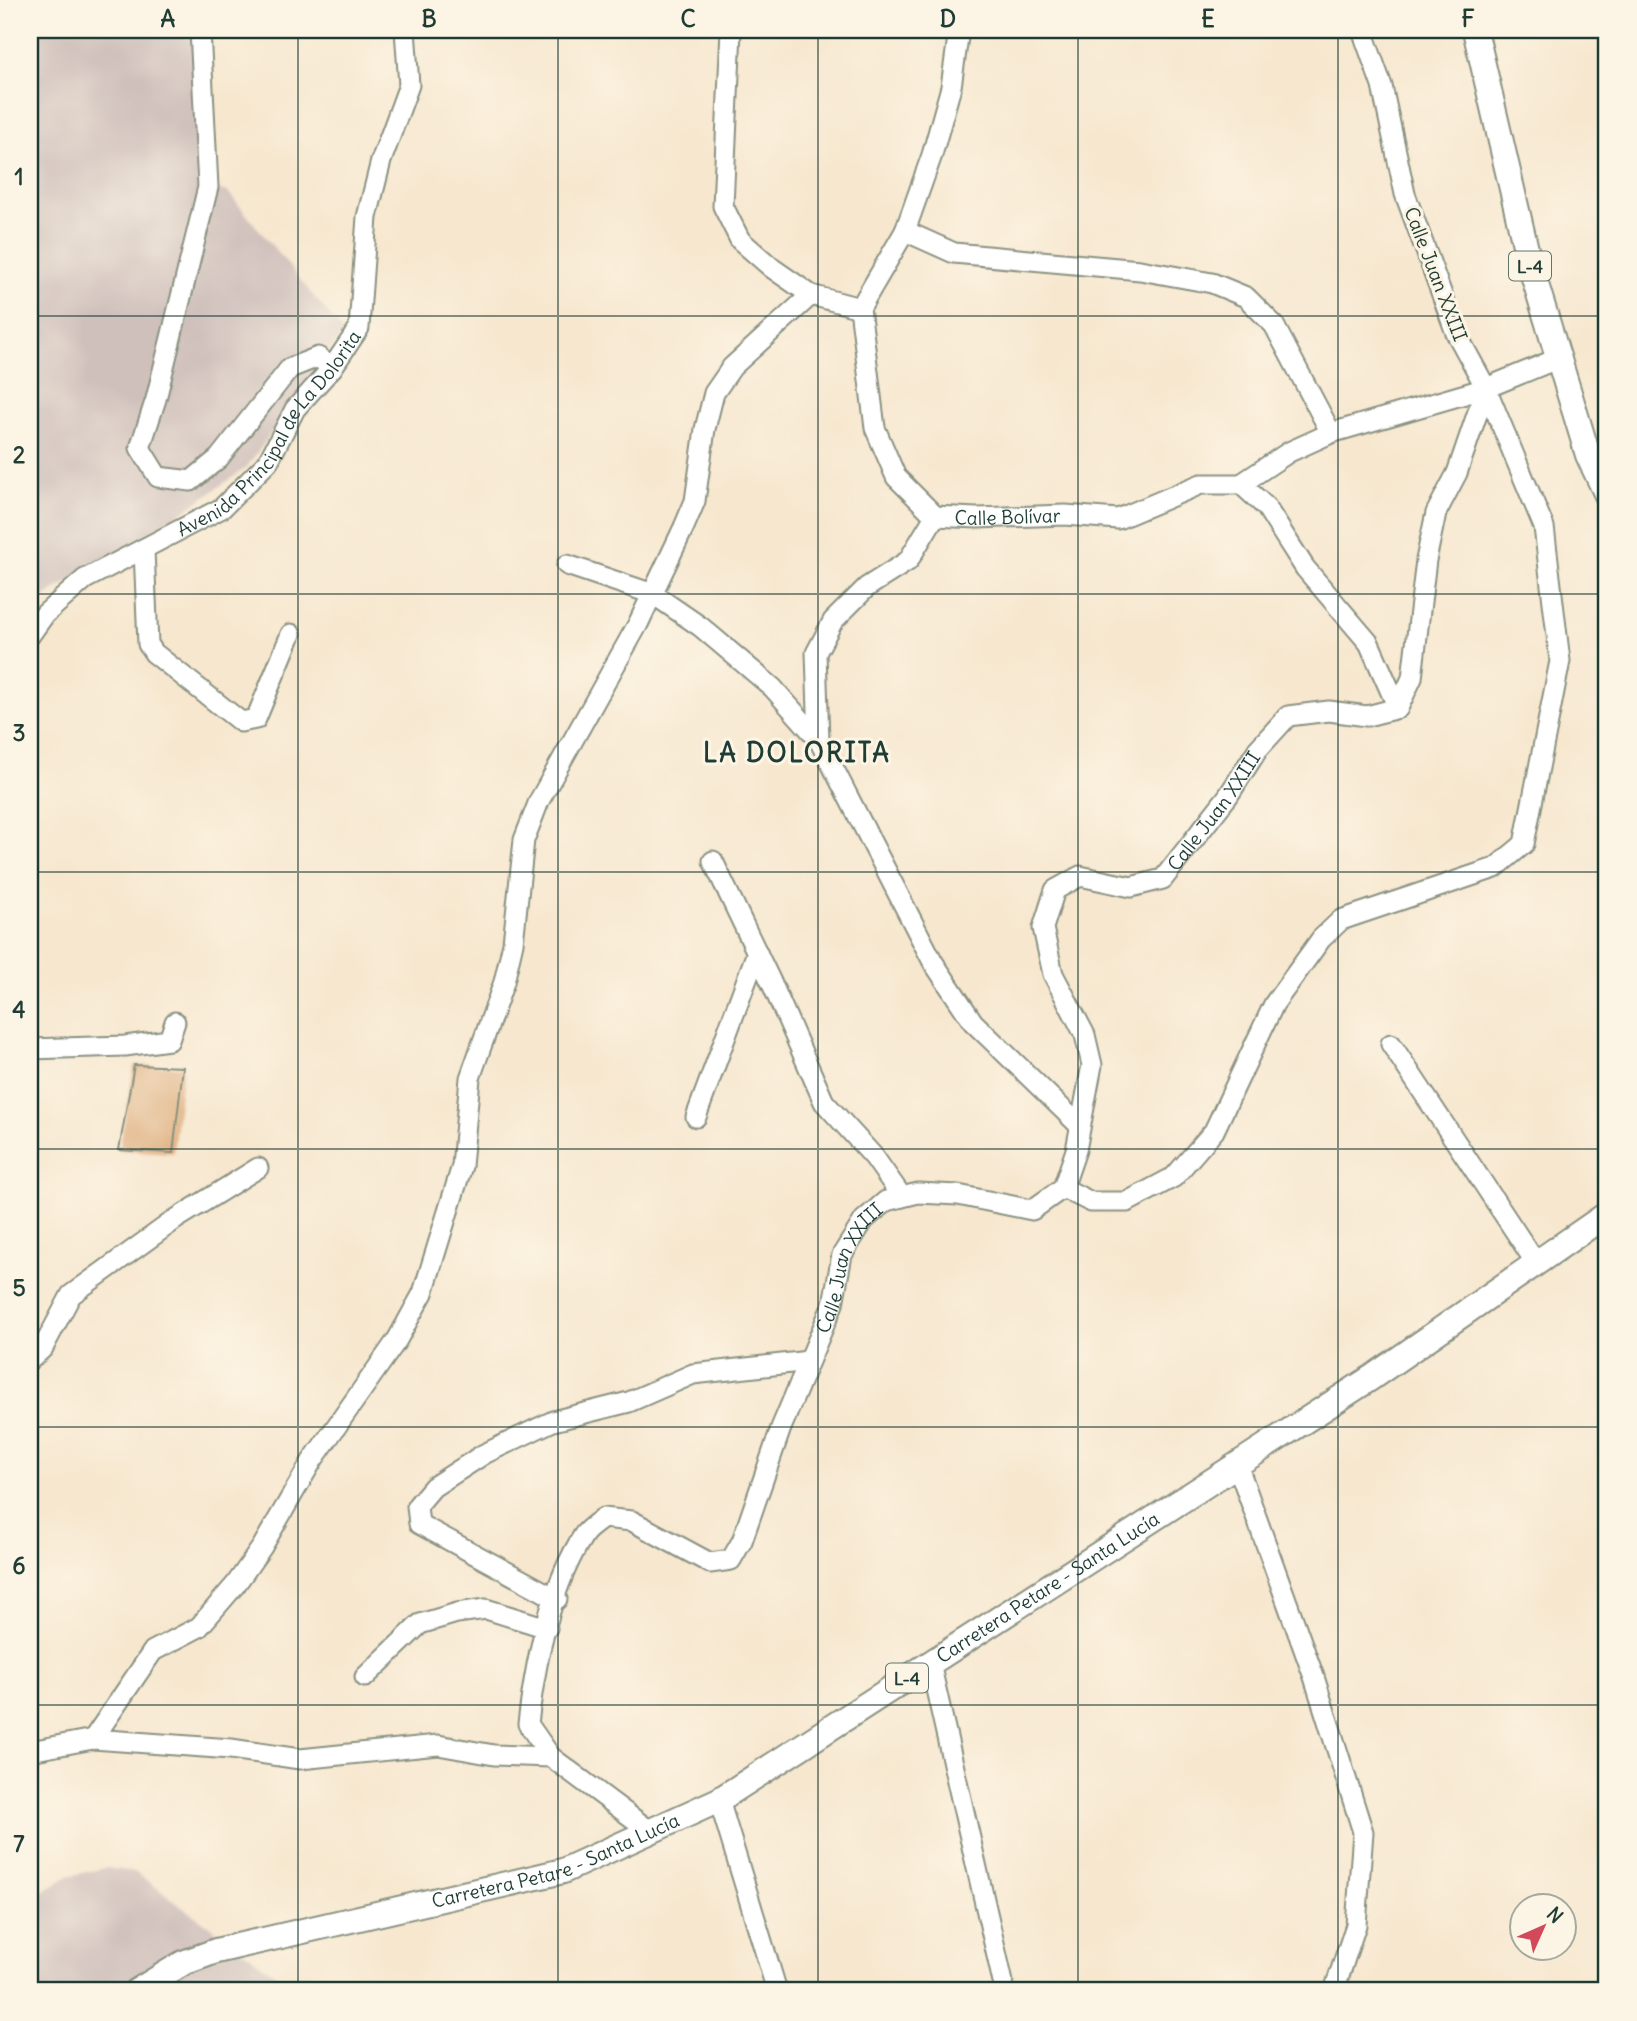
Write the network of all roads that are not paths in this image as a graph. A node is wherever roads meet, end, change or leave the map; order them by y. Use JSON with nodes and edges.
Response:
{"nodes":[{"id":1,"x":200,"y":30,"type":"edge"},
{"id":2,"x":405,"y":30,"type":"edge"},
{"id":3,"x":731,"y":30,"type":"edge"},
{"id":4,"x":959,"y":30,"type":"edge"},
{"id":5,"x":1362,"y":30,"type":"edge"},
{"id":6,"x":1475,"y":30,"type":"edge"},
{"id":7,"x":905,"y":231,"type":"junction"},
{"id":8,"x":811,"y":295,"type":"junction"},
{"id":9,"x":860,"y":308,"type":"junction"},
{"id":10,"x":1559,"y":358,"type":"junction"},
{"id":11,"x":332,"y":368,"type":"junction"},
{"id":12,"x":1486,"y":388,"type":"junction"},
{"id":13,"x":1331,"y":433,"type":"junction"},
{"id":14,"x":1241,"y":484,"type":"junction"},
{"id":15,"x":1607,"y":495,"type":"edge"},
{"id":16,"x":935,"y":516,"type":"junction"},
{"id":17,"x":144,"y":550,"type":"junction"},
{"id":18,"x":568,"y":565,"type":"dead end"},
{"id":19,"x":653,"y":594,"type":"junction"},
{"id":20,"x":291,"y":634,"type":"dead end"},
{"id":21,"x":30,"y":635,"type":"edge"},
{"id":22,"x":1398,"y":708,"type":"junction"},
{"id":23,"x":819,"y":740,"type":"junction"},
{"id":24,"x":713,"y":861,"type":"dead end"},
{"id":25,"x":757,"y":952,"type":"junction"},
{"id":26,"x":175,"y":1022,"type":"dead end"},
{"id":27,"x":1391,"y":1044,"type":"dead end"},
{"id":28,"x":30,"y":1049,"type":"edge"},
{"id":29,"x":696,"y":1117,"type":"dead end"},
{"id":30,"x":1080,"y":1126,"type":"junction"},
{"id":31,"x":258,"y":1168,"type":"dead end"},
{"id":32,"x":1063,"y":1188,"type":"junction"},
{"id":33,"x":902,"y":1197,"type":"junction"},
{"id":34,"x":1607,"y":1214,"type":"edge"},
{"id":35,"x":1536,"y":1263,"type":"junction"},
{"id":36,"x":30,"y":1360,"type":"edge"},
{"id":37,"x":808,"y":1361,"type":"junction"},
{"id":38,"x":1237,"y":1464,"type":"junction"},
{"id":39,"x":556,"y":1600,"type":"junction"},
{"id":40,"x":547,"y":1628,"type":"junction"},
{"id":41,"x":930,"y":1663,"type":"junction"},
{"id":42,"x":365,"y":1676,"type":"dead end"},
{"id":43,"x":93,"y":1740,"type":"junction"},
{"id":44,"x":30,"y":1751,"type":"edge"},
{"id":45,"x":551,"y":1757,"type":"junction"},
{"id":46,"x":719,"y":1800,"type":"junction"},
{"id":47,"x":650,"y":1831,"type":"junction"},
{"id":48,"x":137,"y":1991,"type":"edge"},
{"id":49,"x":777,"y":1991,"type":"edge"},
{"id":50,"x":1004,"y":1991,"type":"edge"},
{"id":51,"x":1334,"y":1991,"type":"edge"}],
"edges":[{"from":1,"to":11,"type":"street"},
{"from":2,"to":11,"type":"street","name":"Avenida Principal de La Dolorita"},
{"from":3,"to":8,"type":"street"},
{"from":4,"to":7,"type":"street"},
{"from":5,"to":12,"type":"street","name":"Calle Juan XXIII"},
{"from":6,"to":10,"type":"main road","number":"L-4"},
{"from":7,"to":9,"type":"street"},
{"from":7,"to":13,"type":"street"},
{"from":8,"to":9,"type":"street"},
{"from":8,"to":19,"type":"street"},
{"from":9,"to":16,"type":"street","name":"Calle Bolívar"},
{"from":10,"to":12,"type":"street"},
{"from":10,"to":15,"type":"main road","number":"L-4"},
{"from":11,"to":17,"type":"street","name":"Avenida Principal de La Dolorita"},
{"from":12,"to":13,"type":"street"},
{"from":12,"to":22,"type":"street"},
{"from":12,"to":32,"type":"street","name":"Calle Juan XXIII"},
{"from":13,"to":14,"type":"street"},
{"from":14,"to":16,"type":"street","name":"Calle Bolívar"},
{"from":14,"to":22,"type":"street"},
{"from":16,"to":23,"type":"street"},
{"from":17,"to":20,"type":"street"},
{"from":17,"to":21,"type":"street","name":"Avenida Principal de La Dolorita"},
{"from":18,"to":19,"type":"street"},
{"from":19,"to":23,"type":"street"},
{"from":19,"to":43,"type":"street"},
{"from":22,"to":30,"type":"street","name":"Calle Juan XXIII"},
{"from":23,"to":30,"type":"street"},
{"from":24,"to":25,"type":"street"},
{"from":25,"to":29,"type":"street"},
{"from":25,"to":33,"type":"street"},
{"from":26,"to":28,"type":"street"},
{"from":27,"to":35,"type":"street"},
{"from":30,"to":32,"type":"street","name":"Calle Juan XXIII"},
{"from":31,"to":36,"type":"street"},
{"from":32,"to":33,"type":"street","name":"Calle Juan XXIII"},
{"from":33,"to":37,"type":"street","name":"Calle Juan XXIII"},
{"from":34,"to":35,"type":"main road","name":"Carretera Petare - Santa Lucía","number":"L-4"},
{"from":35,"to":38,"type":"main road","name":"Carretera Petare - Santa Lucía","number":"L-4"},
{"from":37,"to":39,"type":"street","name":"Calle Juan XXIII"},
{"from":37,"to":39,"type":"street"},
{"from":38,"to":41,"type":"main road","name":"Carretera Petare - Santa Lucía","number":"L-4"},
{"from":38,"to":51,"type":"street"},
{"from":39,"to":40,"type":"street","name":"Calle Juan XXIII"},
{"from":40,"to":42,"type":"street"},
{"from":40,"to":45,"type":"street","name":"Calle Juan XXIII"},
{"from":41,"to":46,"type":"main road","name":"Carretera Petare - Santa Lucía","number":"L-4"},
{"from":41,"to":50,"type":"street"},
{"from":43,"to":44,"type":"street"},
{"from":43,"to":45,"type":"street"},
{"from":45,"to":47,"type":"street","name":"Calle Juan XXIII"},
{"from":46,"to":47,"type":"main road","name":"Carretera Petare - Santa Lucía","number":"L-4"},
{"from":46,"to":49,"type":"street"},
{"from":47,"to":48,"type":"main road","name":"Carretera Petare - Santa Lucía","number":"L-4"}]}
